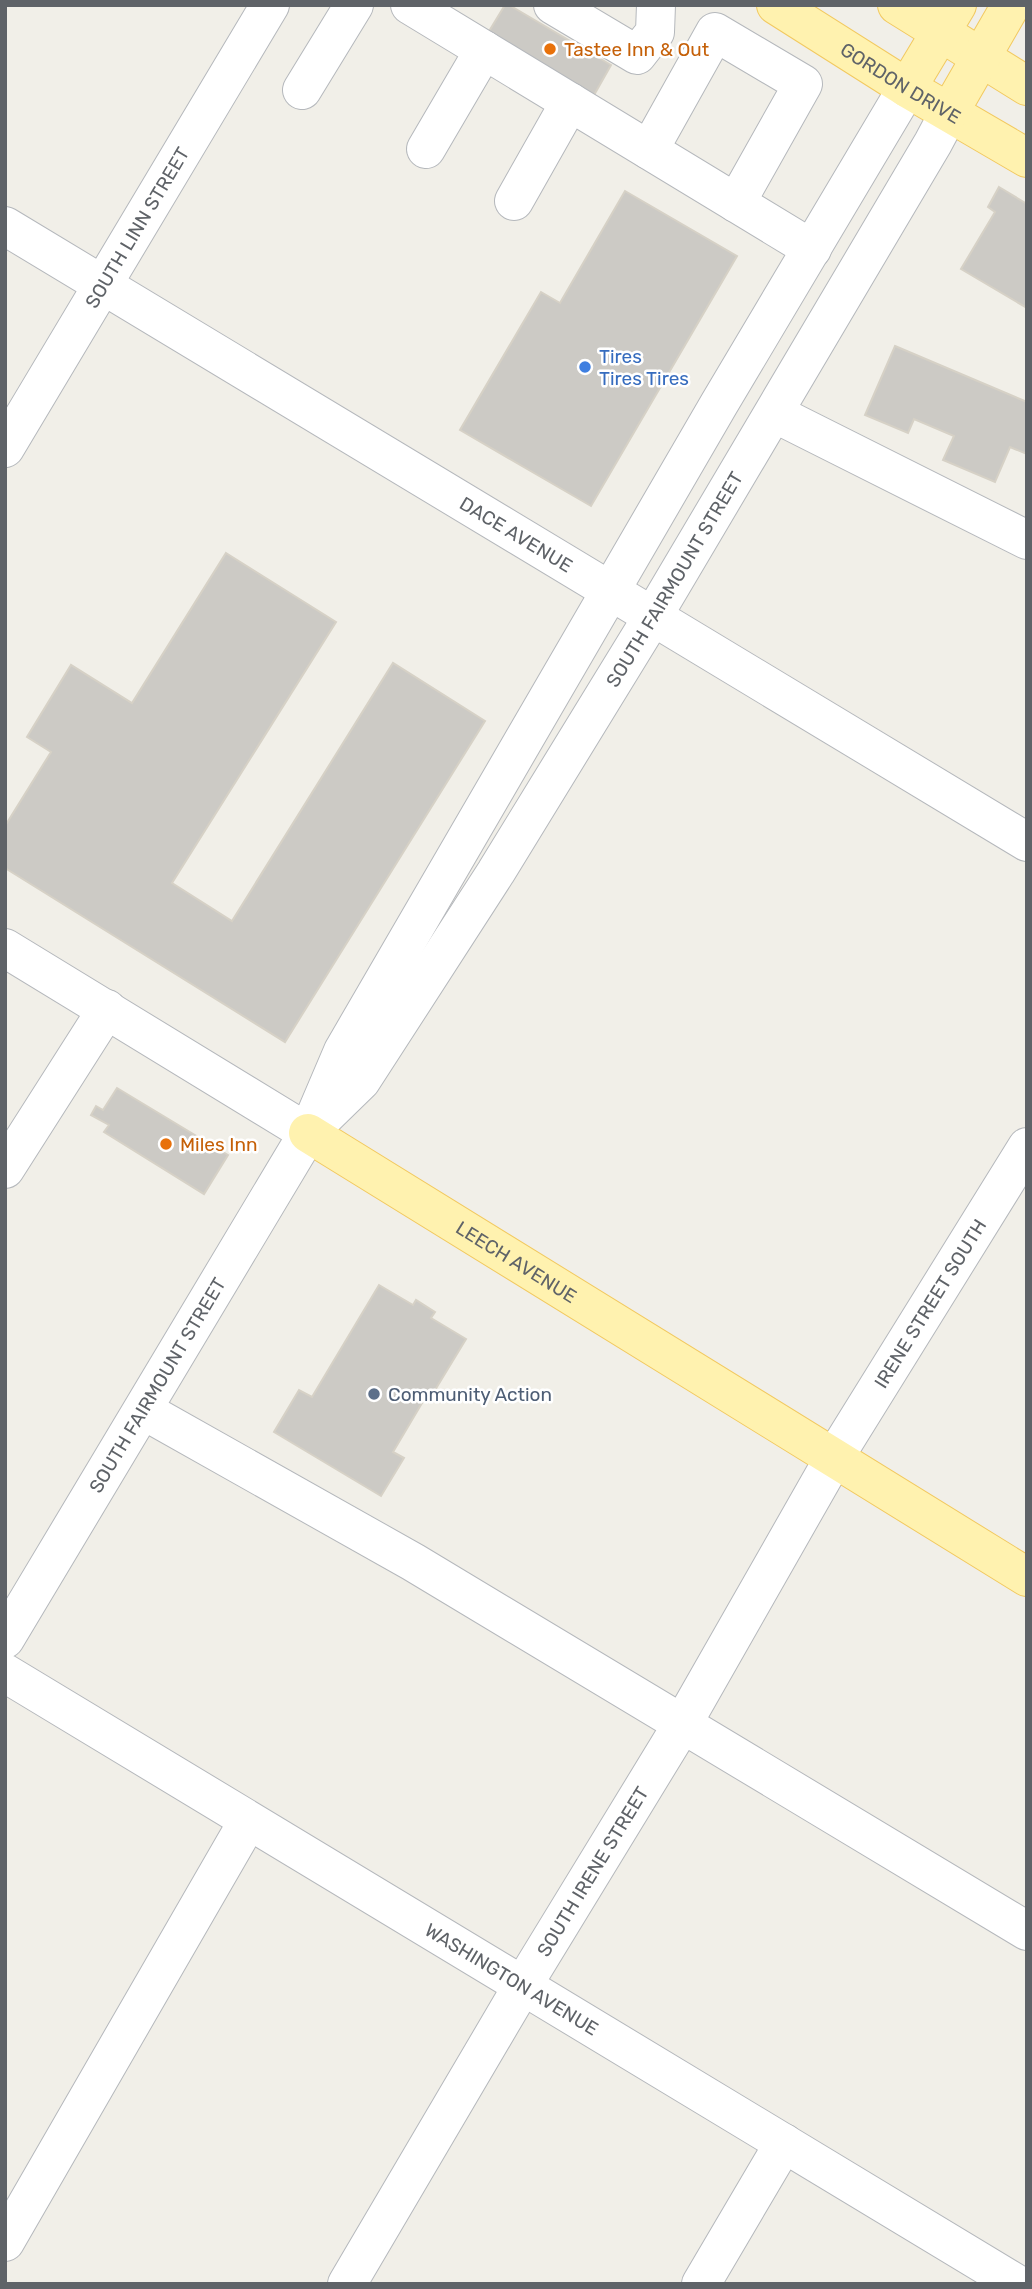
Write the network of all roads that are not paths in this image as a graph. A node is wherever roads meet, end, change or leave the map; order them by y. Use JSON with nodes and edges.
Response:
{"nodes":[{"id":1,"x":270,"y":5,"type":"edge"},
{"id":2,"x":354,"y":5,"type":"edge"},
{"id":3,"x":410,"y":5,"type":"edge"},
{"id":4,"x":552,"y":5,"type":"edge"},
{"id":5,"x":656,"y":5,"type":"edge"},
{"id":6,"x":776,"y":5,"type":"edge"},
{"id":7,"x":897,"y":5,"type":"edge"},
{"id":8,"x":1011,"y":5,"type":"edge"},
{"id":9,"x":949,"y":19,"type":"edge"},
{"id":10,"x":484,"y":50,"type":"junction"},
{"id":11,"x":980,"y":56,"type":"junction"},
{"id":12,"x":1027,"y":86,"type":"edge"},
{"id":13,"x":907,"y":88,"type":"junction"},
{"id":14,"x":302,"y":90,"type":"dead end"},
{"id":15,"x":570,"y":102,"type":"junction"},
{"id":16,"x":950,"y":111,"type":"junction"},
{"id":17,"x":426,"y":149,"type":"dead end"},
{"id":18,"x":649,"y":150,"type":"junction"},
{"id":19,"x":1027,"y":158,"type":"edge"},
{"id":20,"x":514,"y":201,"type":"dead end"},
{"id":21,"x":736,"y":203,"type":"junction"},
{"id":22,"x":5,"y":226,"type":"edge"},
{"id":23,"x":812,"y":249,"type":"junction"},
{"id":24,"x":103,"y":285,"type":"junction"},
{"id":25,"x":774,"y":413,"type":"junction"},
{"id":26,"x":5,"y":448,"type":"edge"},
{"id":27,"x":1027,"y":540,"type":"edge"},
{"id":28,"x":611,"y":590,"type":"junction"},
{"id":29,"x":653,"y":616,"type":"junction"},
{"id":30,"x":1027,"y":842,"type":"edge"},
{"id":31,"x":5,"y":948,"type":"edge"},
{"id":32,"x":107,"y":1009,"type":"junction"},
{"id":33,"x":308,"y":1133,"type":"junction"},
{"id":34,"x":1027,"y":1147,"type":"edge"},
{"id":35,"x":5,"y":1169,"type":"edge"},
{"id":36,"x":1014,"y":1198,"type":"edge"},
{"id":37,"x":143,"y":1409,"type":"junction"},
{"id":38,"x":834,"y":1458,"type":"junction"},
{"id":39,"x":1027,"y":1577,"type":"edge"},
{"id":40,"x":5,"y":1639,"type":"edge"},
{"id":41,"x":5,"y":1673,"type":"edge"},
{"id":42,"x":682,"y":1723,"type":"junction"},
{"id":43,"x":248,"y":1821,"type":"junction"},
{"id":44,"x":1027,"y":1931,"type":"edge"},
{"id":45,"x":523,"y":1985,"type":"junction"},
{"id":46,"x":784,"y":2143,"type":"junction"},
{"id":47,"x":5,"y":2242,"type":"edge"},
{"id":48,"x":347,"y":2284,"type":"edge"},
{"id":49,"x":701,"y":2284,"type":"edge"},
{"id":50,"x":1017,"y":2284,"type":"edge"}],
"edges":[{"from":1,"to":24,"type":"street","name":"SOUTH LINN STREET"},
{"from":2,"to":14,"type":"street"},
{"from":3,"to":10,"type":"street"},
{"from":4,"to":5,"type":"street"},
{"from":6,"to":13,"type":"main road","name":"GORDON DRIVE"},
{"from":7,"to":9,"type":"main road"},
{"from":8,"to":11,"type":"main road","name":"SOUTH FAIRMOUNT STREET"},
{"from":9,"to":11,"type":"main road"},
{"from":9,"to":13,"type":"main road","name":"SOUTH FAIRMOUNT STREET"},
{"from":10,"to":15,"type":"street"},
{"from":10,"to":17,"type":"street"},
{"from":11,"to":12,"type":"main road"},
{"from":11,"to":16,"type":"main road","name":"SOUTH FAIRMOUNT STREET"},
{"from":13,"to":16,"type":"main road","name":"GORDON DRIVE"},
{"from":13,"to":23,"type":"street","name":"SOUTH FAIRMOUNT STREET"},
{"from":15,"to":18,"type":"street"},
{"from":15,"to":20,"type":"street"},
{"from":16,"to":19,"type":"main road","name":"GORDON DRIVE"},
{"from":16,"to":25,"type":"street","name":"SOUTH FAIRMOUNT STREET"},
{"from":18,"to":21,"type":"street"},
{"from":18,"to":21,"type":"street"},
{"from":21,"to":23,"type":"street"},
{"from":22,"to":24,"type":"street","name":"DACE AVENUE"},
{"from":23,"to":28,"type":"street","name":"SOUTH FAIRMOUNT STREET"},
{"from":24,"to":26,"type":"street","name":"SOUTH LINN STREET"},
{"from":24,"to":28,"type":"street","name":"DACE AVENUE"},
{"from":25,"to":27,"type":"street"},
{"from":25,"to":29,"type":"street","name":"SOUTH FAIRMOUNT STREET"},
{"from":28,"to":29,"type":"street","name":"DACE AVENUE"},
{"from":28,"to":33,"type":"street","name":"SOUTH FAIRMOUNT STREET"},
{"from":29,"to":30,"type":"street","name":"DACE AVENUE"},
{"from":29,"to":33,"type":"street","name":"SOUTH FAIRMOUNT STREET"},
{"from":31,"to":32,"type":"street","name":"LEECH AVENUE"},
{"from":32,"to":33,"type":"street","name":"LEECH AVENUE"},
{"from":32,"to":35,"type":"street"},
{"from":33,"to":37,"type":"street","name":"SOUTH FAIRMOUNT STREET"},
{"from":33,"to":38,"type":"main road","name":"LEECH AVENUE"},
{"from":34,"to":36,"type":"street","name":"IRENE STREET SOUTH"},
{"from":36,"to":38,"type":"street","name":"IRENE STREET SOUTH"},
{"from":37,"to":40,"type":"street","name":"SOUTH FAIRMOUNT STREET"},
{"from":37,"to":42,"type":"street"},
{"from":38,"to":39,"type":"main road","name":"LEECH AVENUE"},
{"from":38,"to":42,"type":"street","name":"SOUTH IRENE STREET"},
{"from":41,"to":43,"type":"street","name":"WASHINGTON AVENUE"},
{"from":42,"to":44,"type":"street"},
{"from":42,"to":45,"type":"street","name":"SOUTH IRENE STREET"},
{"from":43,"to":45,"type":"street","name":"WASHINGTON AVENUE"},
{"from":43,"to":47,"type":"street"},
{"from":45,"to":46,"type":"street","name":"WASHINGTON AVENUE"},
{"from":45,"to":48,"type":"street","name":"SOUTH IRENE STREET"},
{"from":46,"to":49,"type":"street"},
{"from":46,"to":50,"type":"street","name":"WASHINGTON AVENUE"}]}
